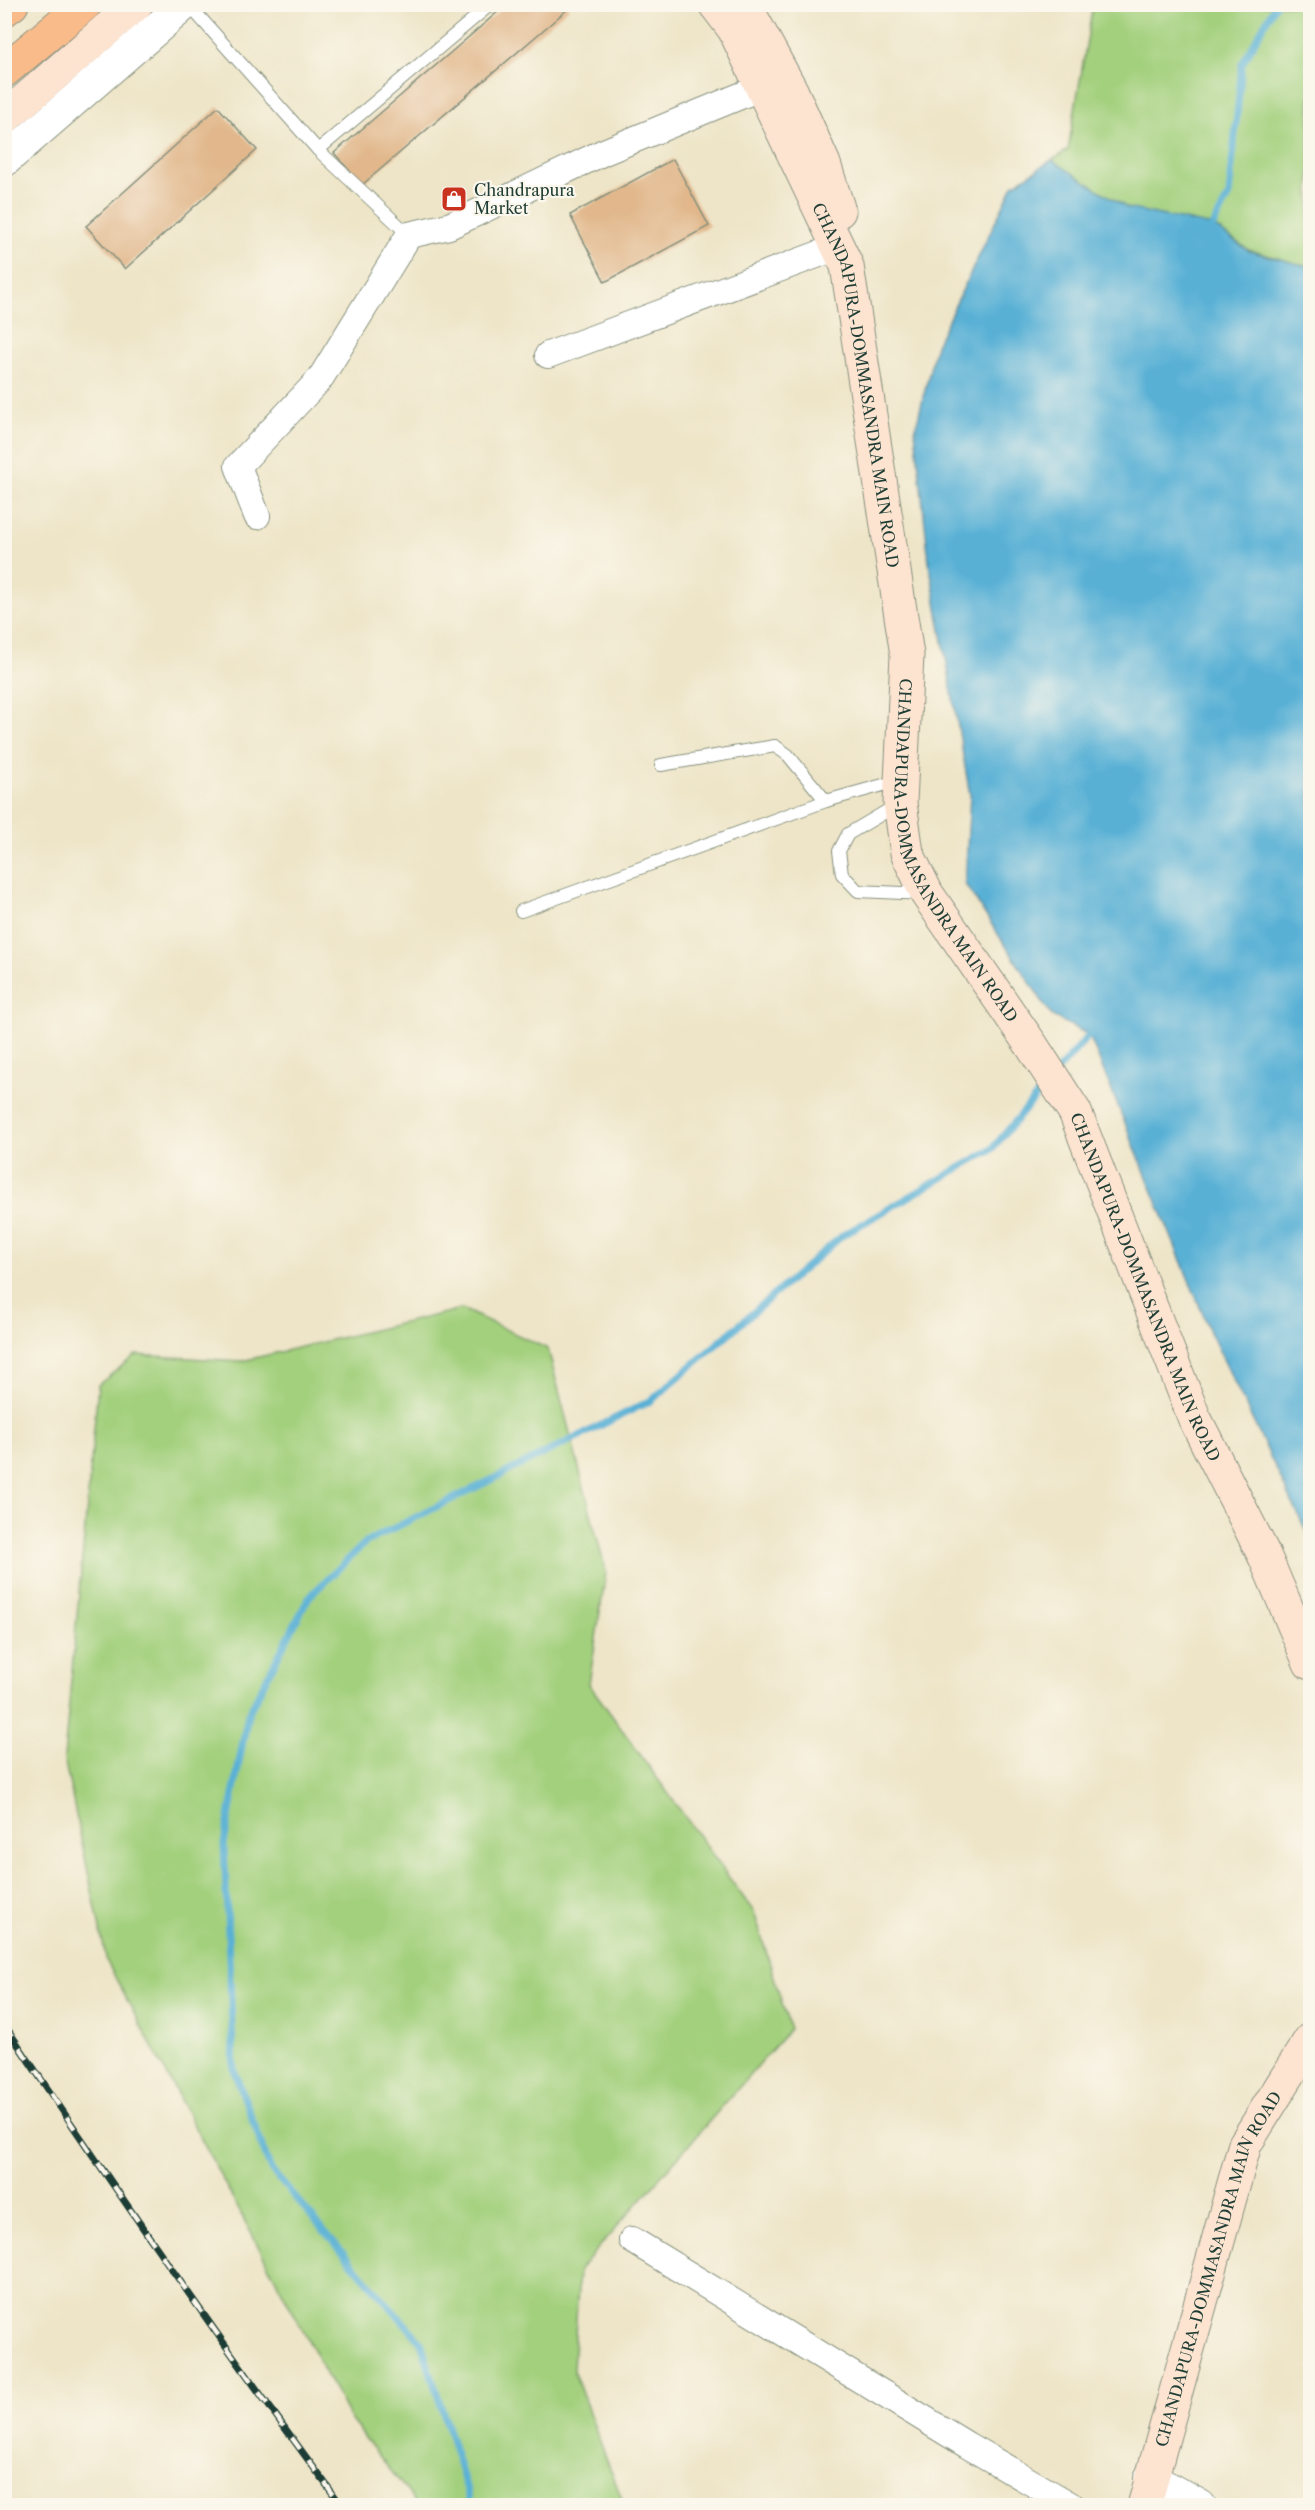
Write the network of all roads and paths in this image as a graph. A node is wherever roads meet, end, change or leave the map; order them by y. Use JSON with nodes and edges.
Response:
{"nodes":[{"id":1,"x":12,"y":4,"type":"edge"},
{"id":2,"x":85,"y":4,"type":"edge"},
{"id":3,"x":136,"y":4,"type":"edge"},
{"id":4,"x":187,"y":4,"type":"edge"},
{"id":5,"x":491,"y":4,"type":"edge"},
{"id":6,"x":715,"y":4,"type":"edge"},
{"id":7,"x":742,"y":4,"type":"edge"},
{"id":8,"x":4,"y":10,"type":"edge"},
{"id":9,"x":4,"y":71,"type":"edge"},
{"id":10,"x":762,"y":87,"type":"junction"},
{"id":11,"x":4,"y":118,"type":"edge"},
{"id":12,"x":318,"y":150,"type":"junction"},
{"id":13,"x":4,"y":161,"type":"edge"},
{"id":14,"x":409,"y":235,"type":"junction"},
{"id":15,"x":842,"y":257,"type":"junction"},
{"id":16,"x":548,"y":355,"type":"dead end"},
{"id":17,"x":257,"y":516,"type":"dead end"},
{"id":18,"x":661,"y":765,"type":"dead end"},
{"id":19,"x":901,"y":792,"type":"junction"},
{"id":20,"x":826,"y":801,"type":"junction"},
{"id":21,"x":927,"y":894,"type":"junction"},
{"id":22,"x":521,"y":911,"type":"dead end"},
{"id":23,"x":1311,"y":1663,"type":"edge"},
{"id":24,"x":1311,"y":2040,"type":"edge"},
{"id":25,"x":632,"y":2241,"type":"dead end"},
{"id":26,"x":1147,"y":2492,"type":"edge"},
{"id":27,"x":1072,"y":2505,"type":"edge"},
{"id":28,"x":1200,"y":2505,"type":"edge"}],
"edges":[{"from":1,"to":8,"type":"highway"},
{"from":2,"to":9,"type":"highway"},
{"from":3,"to":11,"type":"main road"},
{"from":4,"to":12,"type":"lane"},
{"from":4,"to":13,"type":"street"},
{"from":5,"to":12,"type":"lane"},
{"from":6,"to":10,"type":"main road","name":"CHANDAPURA-DOMMASANDRA MAIN ROAD"},
{"from":7,"to":15,"type":"main road"},
{"from":10,"to":14,"type":"street"},
{"from":10,"to":15,"type":"main road","name":"CHANDAPURA-DOMMASANDRA MAIN ROAD"},
{"from":12,"to":14,"type":"lane"},
{"from":14,"to":17,"type":"street"},
{"from":15,"to":16,"type":"street"},
{"from":15,"to":19,"type":"main road","name":"CHANDAPURA-DOMMASANDRA MAIN ROAD"},
{"from":18,"to":20,"type":"lane"},
{"from":19,"to":20,"type":"lane"},
{"from":19,"to":21,"type":"main road","name":"CHANDAPURA-DOMMASANDRA MAIN ROAD"},
{"from":19,"to":21,"type":"lane"},
{"from":20,"to":22,"type":"lane"},
{"from":21,"to":23,"type":"main road","name":"CHANDAPURA-DOMMASANDRA MAIN ROAD"},
{"from":24,"to":26,"type":"main road","name":"CHANDAPURA-DOMMASANDRA MAIN ROAD"},
{"from":25,"to":27,"type":"street"},
{"from":26,"to":28,"type":"street"}]}
